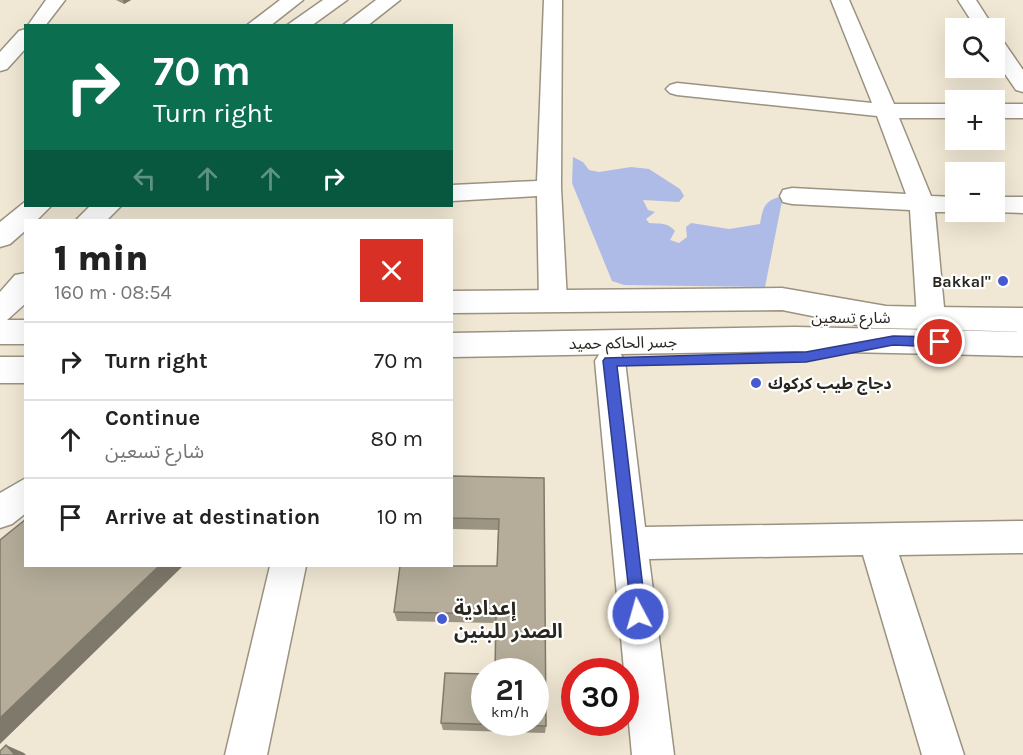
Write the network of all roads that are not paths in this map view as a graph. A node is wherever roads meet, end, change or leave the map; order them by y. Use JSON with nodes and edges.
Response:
{"nodes":[{"id":1,"x":56,"y":0,"type":"edge"},
{"id":2,"x":293,"y":0,"type":"edge"},
{"id":3,"x":310,"y":0,"type":"edge"},
{"id":4,"x":337,"y":0,"type":"edge"},
{"id":5,"x":357,"y":0,"type":"edge"},
{"id":6,"x":390,"y":0,"type":"edge"},
{"id":7,"x":553,"y":0,"type":"edge"},
{"id":8,"x":840,"y":0,"type":"edge"},
{"id":9,"x":967,"y":0,"type":"edge"},
{"id":10,"x":979,"y":18,"type":"edge"},
{"id":11,"x":36,"y":24,"type":"edge"},
{"id":12,"x":259,"y":24,"type":"edge"},
{"id":13,"x":279,"y":24,"type":"edge"},
{"id":14,"x":299,"y":24,"type":"edge"},
{"id":15,"x":322,"y":24,"type":"edge"},
{"id":16,"x":355,"y":24,"type":"edge"},
{"id":17,"x":24,"y":37,"type":"edge"},
{"id":18,"x":1005,"y":59,"type":"edge"},
{"id":19,"x":0,"y":65,"type":"edge"},
{"id":20,"x":1023,"y":86,"type":"edge"},
{"id":21,"x":677,"y":88,"type":"dead end"},
{"id":22,"x":887,"y":111,"type":"junction"},
{"id":23,"x":945,"y":111,"type":"edge"},
{"id":24,"x":1005,"y":111,"type":"edge"},
{"id":25,"x":1023,"y":111,"type":"edge"},
{"id":26,"x":549,"y":188,"type":"junction"},
{"id":27,"x":453,"y":193,"type":"edge"},
{"id":28,"x":792,"y":196,"type":"dead end"},
{"id":29,"x":922,"y":205,"type":"junction"},
{"id":30,"x":945,"y":205,"type":"edge"},
{"id":31,"x":1005,"y":205,"type":"edge"},
{"id":32,"x":1023,"y":205,"type":"edge"},
{"id":33,"x":36,"y":207,"type":"edge"},
{"id":34,"x":58,"y":207,"type":"edge"},
{"id":35,"x":83,"y":207,"type":"edge"},
{"id":36,"x":106,"y":207,"type":"edge"},
{"id":37,"x":43,"y":219,"type":"edge"},
{"id":38,"x":68,"y":219,"type":"edge"},
{"id":39,"x":91,"y":219,"type":"edge"},
{"id":40,"x":24,"y":236,"type":"edge"},
{"id":41,"x":0,"y":237,"type":"edge"},
{"id":42,"x":0,"y":256,"type":"edge"},
{"id":43,"x":24,"y":263,"type":"edge"},
{"id":44,"x":553,"y":301,"type":"junction"},
{"id":45,"x":453,"y":302,"type":"edge"},
{"id":46,"x":8,"y":303,"type":"edge"},
{"id":47,"x":1023,"y":320,"type":"edge"},
{"id":48,"x":453,"y":326,"type":"edge"},
{"id":49,"x":791,"y":328,"type":"junction"},
{"id":50,"x":24,"y":329,"type":"edge"},
{"id":51,"x":889,"y":329,"type":"junction"},
{"id":52,"x":936,"y":330,"type":"junction"},
{"id":53,"x":1023,"y":344,"type":"edge"},
{"id":54,"x":453,"y":345,"type":"edge"},
{"id":55,"x":610,"y":361,"type":"junction"},
{"id":56,"x":453,"y":366,"type":"edge"},
{"id":57,"x":24,"y":495,"type":"edge"},
{"id":58,"x":0,"y":513,"type":"edge"},
{"id":59,"x":1023,"y":537,"type":"edge"},
{"id":60,"x":876,"y":539,"type":"junction"},
{"id":61,"x":630,"y":543,"type":"junction"},
{"id":62,"x":288,"y":567,"type":"edge"},
{"id":63,"x":246,"y":755,"type":"edge"},
{"id":64,"x":653,"y":755,"type":"edge"},
{"id":65,"x":943,"y":755,"type":"edge"}],
"edges":[{"from":1,"to":11,"type":"street"},
{"from":2,"to":12,"type":"main road"},
{"from":3,"to":13,"type":"main road"},
{"from":4,"to":14,"type":"main road"},
{"from":5,"to":15,"type":"main road"},
{"from":6,"to":16,"type":"main road"},
{"from":7,"to":26,"type":"street"},
{"from":8,"to":22,"type":"street"},
{"from":9,"to":10,"type":"street"},
{"from":17,"to":19,"type":"street"},
{"from":18,"to":20,"type":"street"},
{"from":21,"to":22,"type":"street"},
{"from":22,"to":23,"type":"street"},
{"from":22,"to":29,"type":"street"},
{"from":24,"to":25,"type":"street"},
{"from":26,"to":27,"type":"street"},
{"from":26,"to":44,"type":"street"},
{"from":28,"to":29,"type":"street"},
{"from":29,"to":30,"type":"street"},
{"from":29,"to":52,"type":"street"},
{"from":31,"to":32,"type":"street"},
{"from":33,"to":41,"type":"main road"},
{"from":34,"to":37,"type":"main road"},
{"from":35,"to":38,"type":"main road"},
{"from":36,"to":39,"type":"main road"},
{"from":40,"to":42,"type":"main road"},
{"from":43,"to":46,"type":"main road"},
{"from":44,"to":45,"type":"main road"},
{"from":44,"to":51,"type":"main road"},
{"from":46,"to":50,"type":"main road"},
{"from":47,"to":52,"type":"main road","name":"شارع تسعين"},
{"from":48,"to":49,"type":"main road","name":"جسر الحاكم حميد"},
{"from":49,"to":51,"type":"main road","name":"شارع تسعين"},
{"from":49,"to":54,"type":"main road","name":"جسر الحاكم حميد"},
{"from":51,"to":52,"type":"main road","name":"شارع تسعين"},
{"from":51,"to":55,"type":"main road"},
{"from":52,"to":53,"type":"main road","name":"شارع تسعين"},
{"from":55,"to":56,"type":"main road"},
{"from":55,"to":61,"type":"street"},
{"from":57,"to":58,"type":"street"},
{"from":59,"to":60,"type":"street"},
{"from":60,"to":61,"type":"street"},
{"from":60,"to":65,"type":"street"},
{"from":61,"to":64,"type":"street"},
{"from":62,"to":63,"type":"street"}]}
